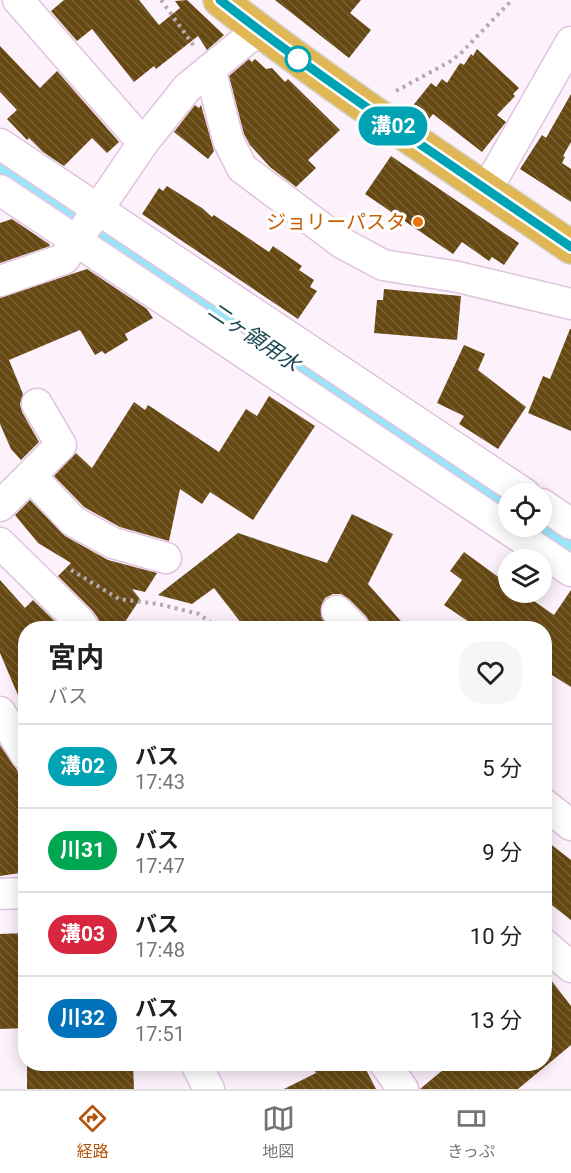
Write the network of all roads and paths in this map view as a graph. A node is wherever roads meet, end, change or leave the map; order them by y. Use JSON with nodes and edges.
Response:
{"nodes":[{"id":1,"x":18,"y":0,"type":"edge"},
{"id":2,"x":161,"y":0,"type":"edge"},
{"id":3,"x":220,"y":0,"type":"edge"},
{"id":4,"x":512,"y":0,"type":"edge"},
{"id":5,"x":258,"y":30,"type":"junction"},
{"id":6,"x":571,"y":42,"type":"edge"},
{"id":7,"x":210,"y":69,"type":"junction"},
{"id":8,"x":379,"y":116,"type":"junction"},
{"id":9,"x":143,"y":143,"type":"junction"},
{"id":10,"x":0,"y":144,"type":"edge"},
{"id":11,"x":487,"y":189,"type":"junction"},
{"id":12,"x":0,"y":190,"type":"edge"},
{"id":13,"x":98,"y":211,"type":"junction"},
{"id":14,"x":76,"y":243,"type":"junction"},
{"id":15,"x":571,"y":247,"type":"edge"},
{"id":16,"x":0,"y":281,"type":"edge"},
{"id":17,"x":571,"y":304,"type":"edge"},
{"id":18,"x":37,"y":404,"type":"dead end"},
{"id":19,"x":450,"y":444,"type":"junction"},
{"id":20,"x":31,"y":476,"type":"junction"},
{"id":21,"x":428,"y":476,"type":"junction"},
{"id":22,"x":508,"y":483,"type":"edge"},
{"id":23,"x":0,"y":506,"type":"edge"},
{"id":24,"x":552,"y":511,"type":"edge"},
{"id":25,"x":571,"y":524,"type":"edge"},
{"id":26,"x":0,"y":543,"type":"edge"},
{"id":27,"x":166,"y":558,"type":"dead end"},
{"id":28,"x":69,"y":568,"type":"dead end"},
{"id":29,"x":571,"y":571,"type":"edge"},
{"id":30,"x":79,"y":621,"type":"edge"},
{"id":31,"x":208,"y":621,"type":"edge"},
{"id":32,"x":0,"y":712,"type":"edge"},
{"id":33,"x":18,"y":742,"type":"edge"},
{"id":34,"x":552,"y":810,"type":"edge"},
{"id":35,"x":571,"y":825,"type":"edge"},
{"id":36,"x":18,"y":893,"type":"edge"},
{"id":37,"x":0,"y":894,"type":"edge"},
{"id":38,"x":552,"y":951,"type":"edge"},
{"id":39,"x":571,"y":967,"type":"edge"},
{"id":40,"x":200,"y":1071,"type":"edge"},
{"id":41,"x":391,"y":1071,"type":"edge"},
{"id":42,"x":209,"y":1089,"type":"edge"},
{"id":43,"x":403,"y":1089,"type":"edge"}],
"edges":[{"from":1,"to":9,"type":"street"},
{"from":2,"to":7,"type":"path"},
{"from":3,"to":5,"type":"highway"},
{"from":4,"to":8,"type":"path"},
{"from":5,"to":7,"type":"street"},
{"from":5,"to":8,"type":"highway"},
{"from":6,"to":11,"type":"street"},
{"from":7,"to":9,"type":"street"},
{"from":7,"to":17,"type":"street"},
{"from":8,"to":11,"type":"highway"},
{"from":9,"to":13,"type":"street"},
{"from":10,"to":13,"type":"street"},
{"from":11,"to":15,"type":"highway"},
{"from":12,"to":14,"type":"street"},
{"from":13,"to":14,"type":"street"},
{"from":13,"to":19,"type":"street"},
{"from":14,"to":16,"type":"street"},
{"from":14,"to":21,"type":"street"},
{"from":18,"to":20,"type":"street"},
{"from":19,"to":21,"type":"street"},
{"from":19,"to":22,"type":"street"},
{"from":20,"to":23,"type":"street"},
{"from":20,"to":27,"type":"street"},
{"from":21,"to":29,"type":"street"},
{"from":24,"to":25,"type":"street"},
{"from":26,"to":30,"type":"street"},
{"from":28,"to":31,"type":"path"},
{"from":32,"to":33,"type":"street"},
{"from":34,"to":35,"type":"street"},
{"from":36,"to":37,"type":"street"},
{"from":38,"to":39,"type":"street"},
{"from":40,"to":42,"type":"street"},
{"from":41,"to":43,"type":"street"}]}
